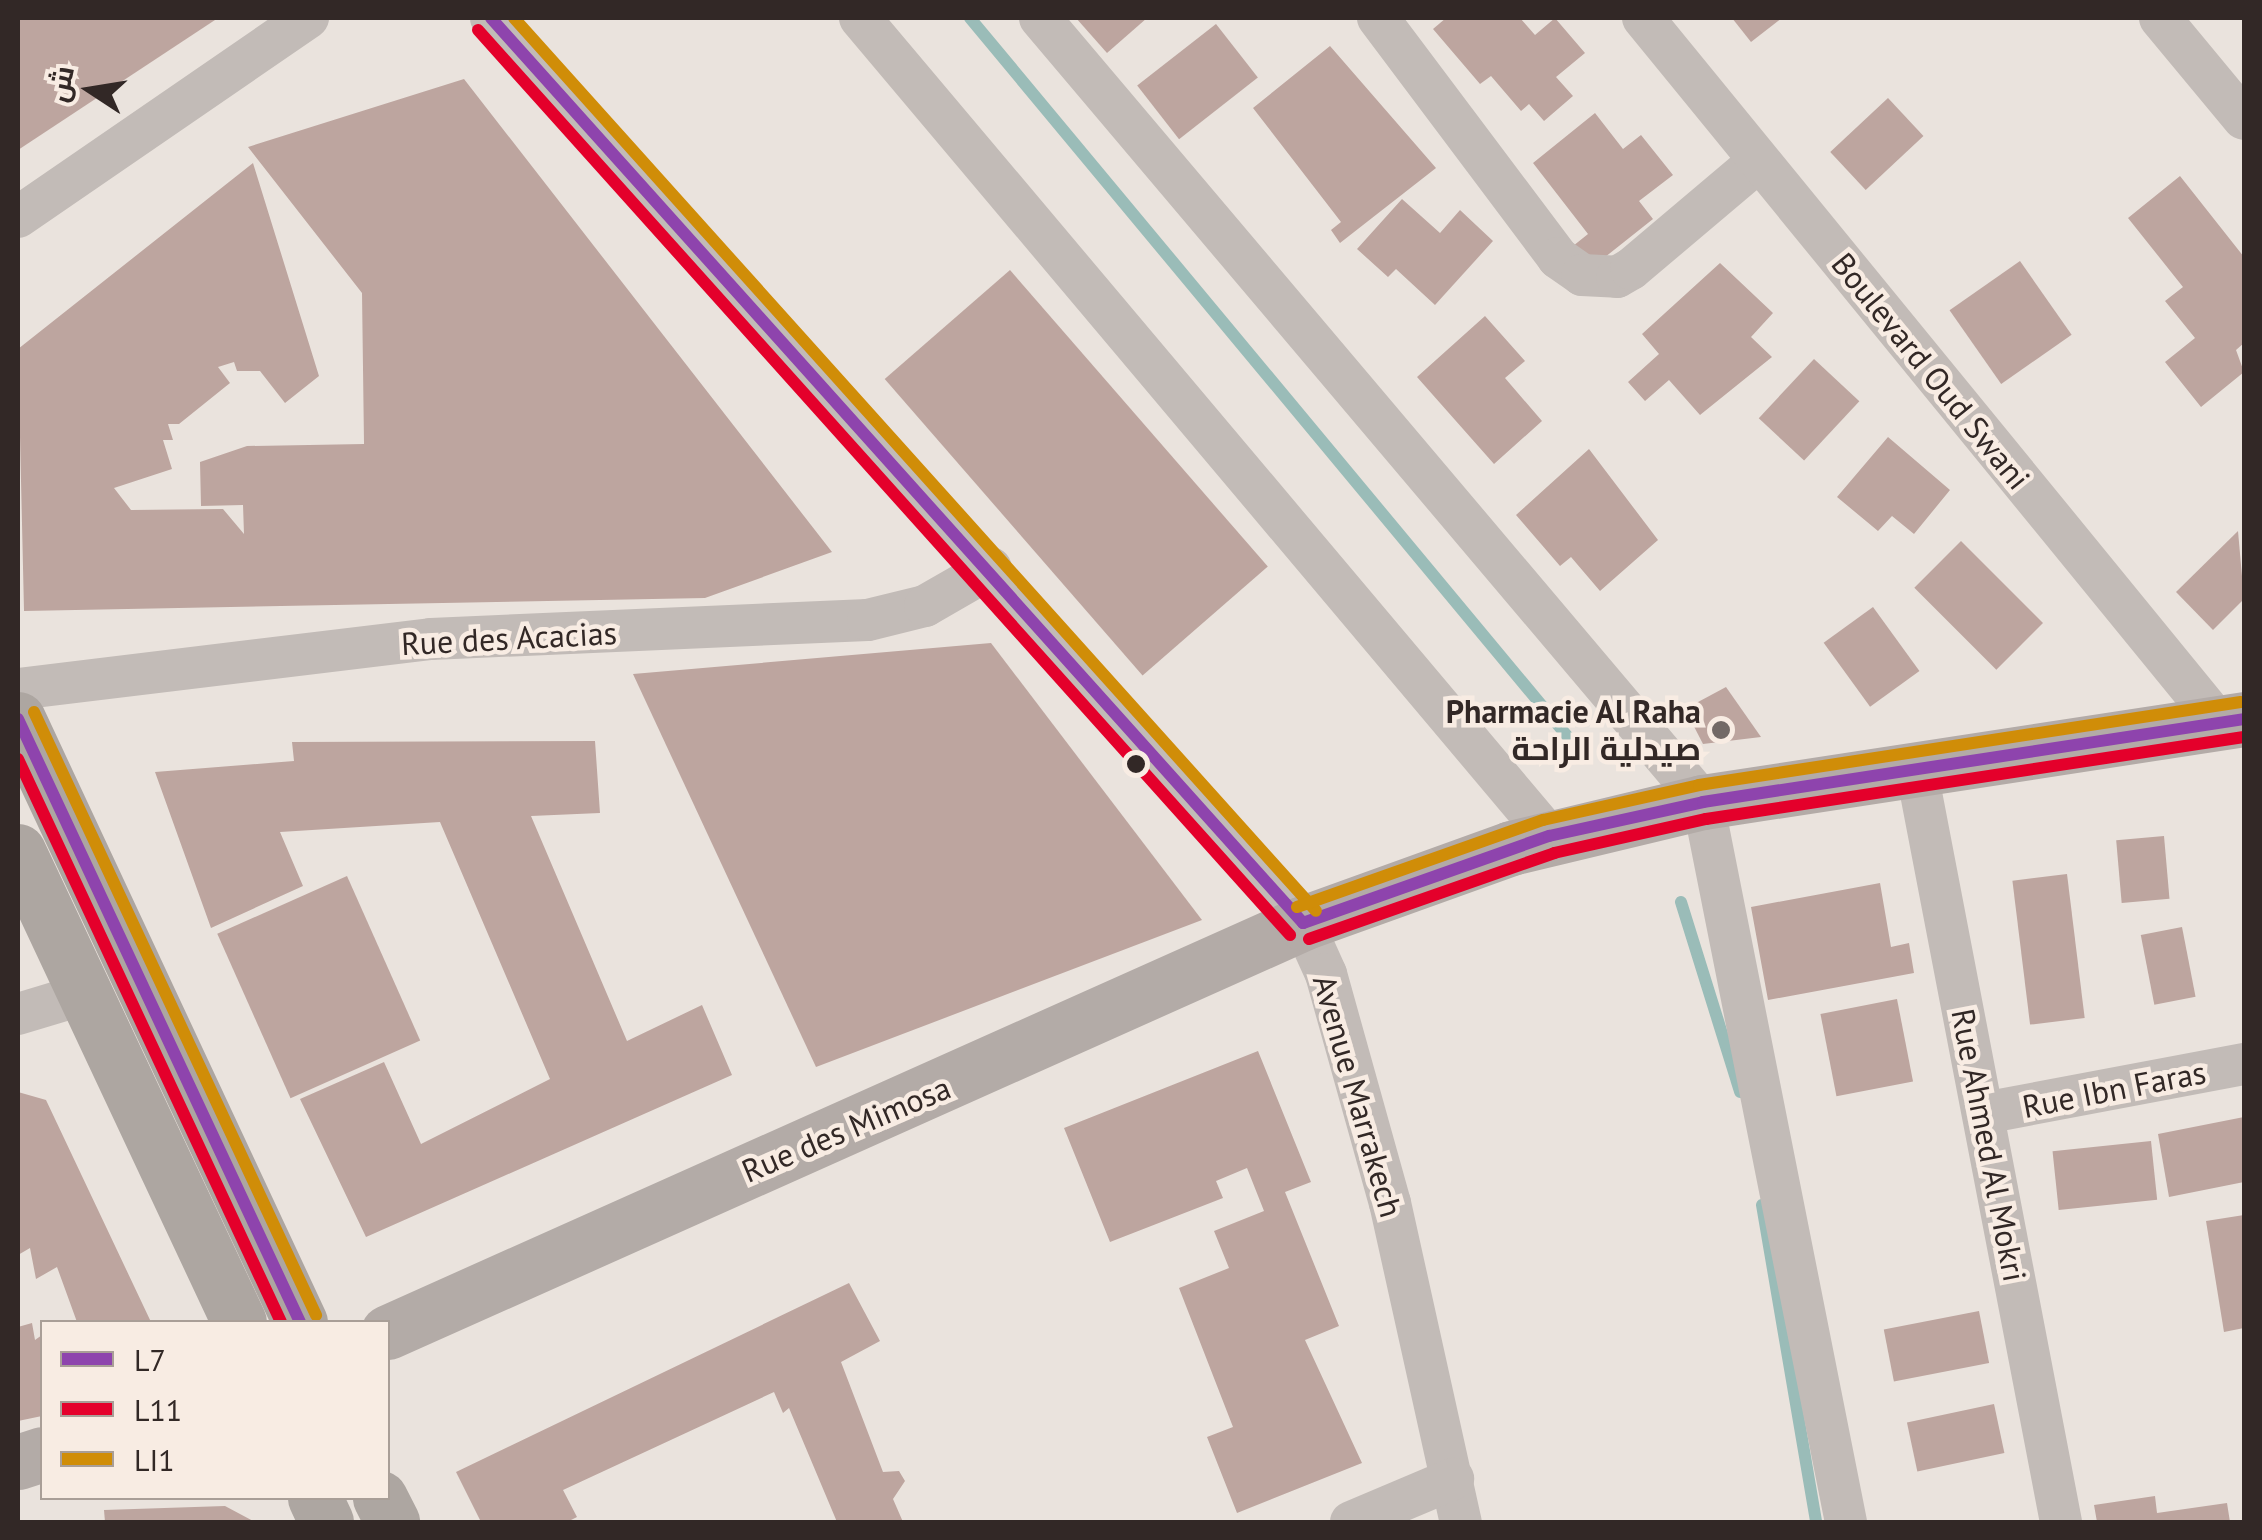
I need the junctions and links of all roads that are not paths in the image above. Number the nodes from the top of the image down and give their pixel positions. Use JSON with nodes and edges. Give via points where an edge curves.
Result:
{"nodes":[{"id":1,"x":308,"y":18,"type":"edge"},
{"id":2,"x":491,"y":18,"type":"edge"},
{"id":3,"x":860,"y":18,"type":"edge"},
{"id":4,"x":1040,"y":18,"type":"edge"},
{"id":5,"x":1378,"y":18,"type":"edge"},
{"id":6,"x":1643,"y":18,"type":"edge"},
{"id":7,"x":2160,"y":18,"type":"edge"},
{"id":8,"x":2244,"y":119,"type":"edge"},
{"id":9,"x":1759,"y":162,"type":"junction"},
{"id":10,"x":18,"y":216,"type":"edge"},
{"id":11,"x":991,"y":568,"type":"junction"},
{"id":12,"x":18,"y":688,"type":"edge"},
{"id":13,"x":18,"y":720,"type":"edge"},
{"id":14,"x":2232,"y":721,"type":"edge"},
{"id":15,"x":1916,"y":766,"type":"junction"},
{"id":16,"x":1703,"y":802,"type":"junction"},
{"id":17,"x":1549,"y":836,"type":"junction"},
{"id":18,"x":18,"y":850,"type":"edge"},
{"id":19,"x":1303,"y":923,"type":"junction"},
{"id":20,"x":90,"y":992,"type":"junction"},
{"id":21,"x":18,"y":1014,"type":"edge"},
{"id":22,"x":2244,"y":1064,"type":"edge"},
{"id":23,"x":1984,"y":1113,"type":"junction"},
{"id":24,"x":238,"y":1320,"type":"edge"},
{"id":25,"x":299,"y":1320,"type":"edge"},
{"id":26,"x":390,"y":1331,"type":"edge"},
{"id":27,"x":1453,"y":1479,"type":"junction"},
{"id":28,"x":1351,"y":1522,"type":"edge"},
{"id":29,"x":1461,"y":1522,"type":"edge"},
{"id":30,"x":1846,"y":1522,"type":"edge"},
{"id":31,"x":2061,"y":1522,"type":"edge"}],
"edges":[{"from":1,"to":10,"type":"street"},
{"from":2,"to":11,"type":"street","name":"Avenue Marrakech"},
{"from":3,"to":17,"type":"street"},
{"from":4,"to":16,"type":"street"},
{"from":5,"to":9,"type":"street","via":[[1558,258],[1582,275],[1616,277],[1631,269]]},
{"from":6,"to":9,"type":"street","name":"Boulevard Oud Swani"},
{"from":7,"to":8,"type":"street"},
{"from":9,"to":14,"type":"street","name":"Boulevard Oud Swani"},
{"from":11,"to":12,"type":"street","name":"Rue des Acacias","via":[[924,606],[868,620],[431,639]]},
{"from":11,"to":19,"type":"street","name":"Avenue Marrakech"},
{"from":13,"to":25,"type":"highway"},
{"from":14,"to":15,"type":"main road","name":"Rue des Mimosa"},
{"from":15,"to":16,"type":"main road","name":"Rue des Mimosa"},
{"from":15,"to":23,"type":"street","name":"Rue Ahmed Al Mokri"},
{"from":16,"to":17,"type":"main road","name":"Rue des Mimosa"},
{"from":16,"to":30,"type":"street"},
{"from":17,"to":19,"type":"main road","name":"Rue des Mimosa"},
{"from":18,"to":20,"type":"highway"},
{"from":19,"to":26,"type":"main road","name":"Rue des Mimosa"},
{"from":19,"to":27,"type":"street","name":"Avenue Marrakech","via":[[1363,1104]]},
{"from":20,"to":21,"type":"street"},
{"from":20,"to":24,"type":"highway"},
{"from":22,"to":23,"type":"street","name":"Rue Ibn Faras"},
{"from":23,"to":31,"type":"street","name":"Rue Ahmed Al Mokri"},
{"from":27,"to":28,"type":"street"},
{"from":27,"to":29,"type":"street","name":"Avenue Marrakech"}]}
